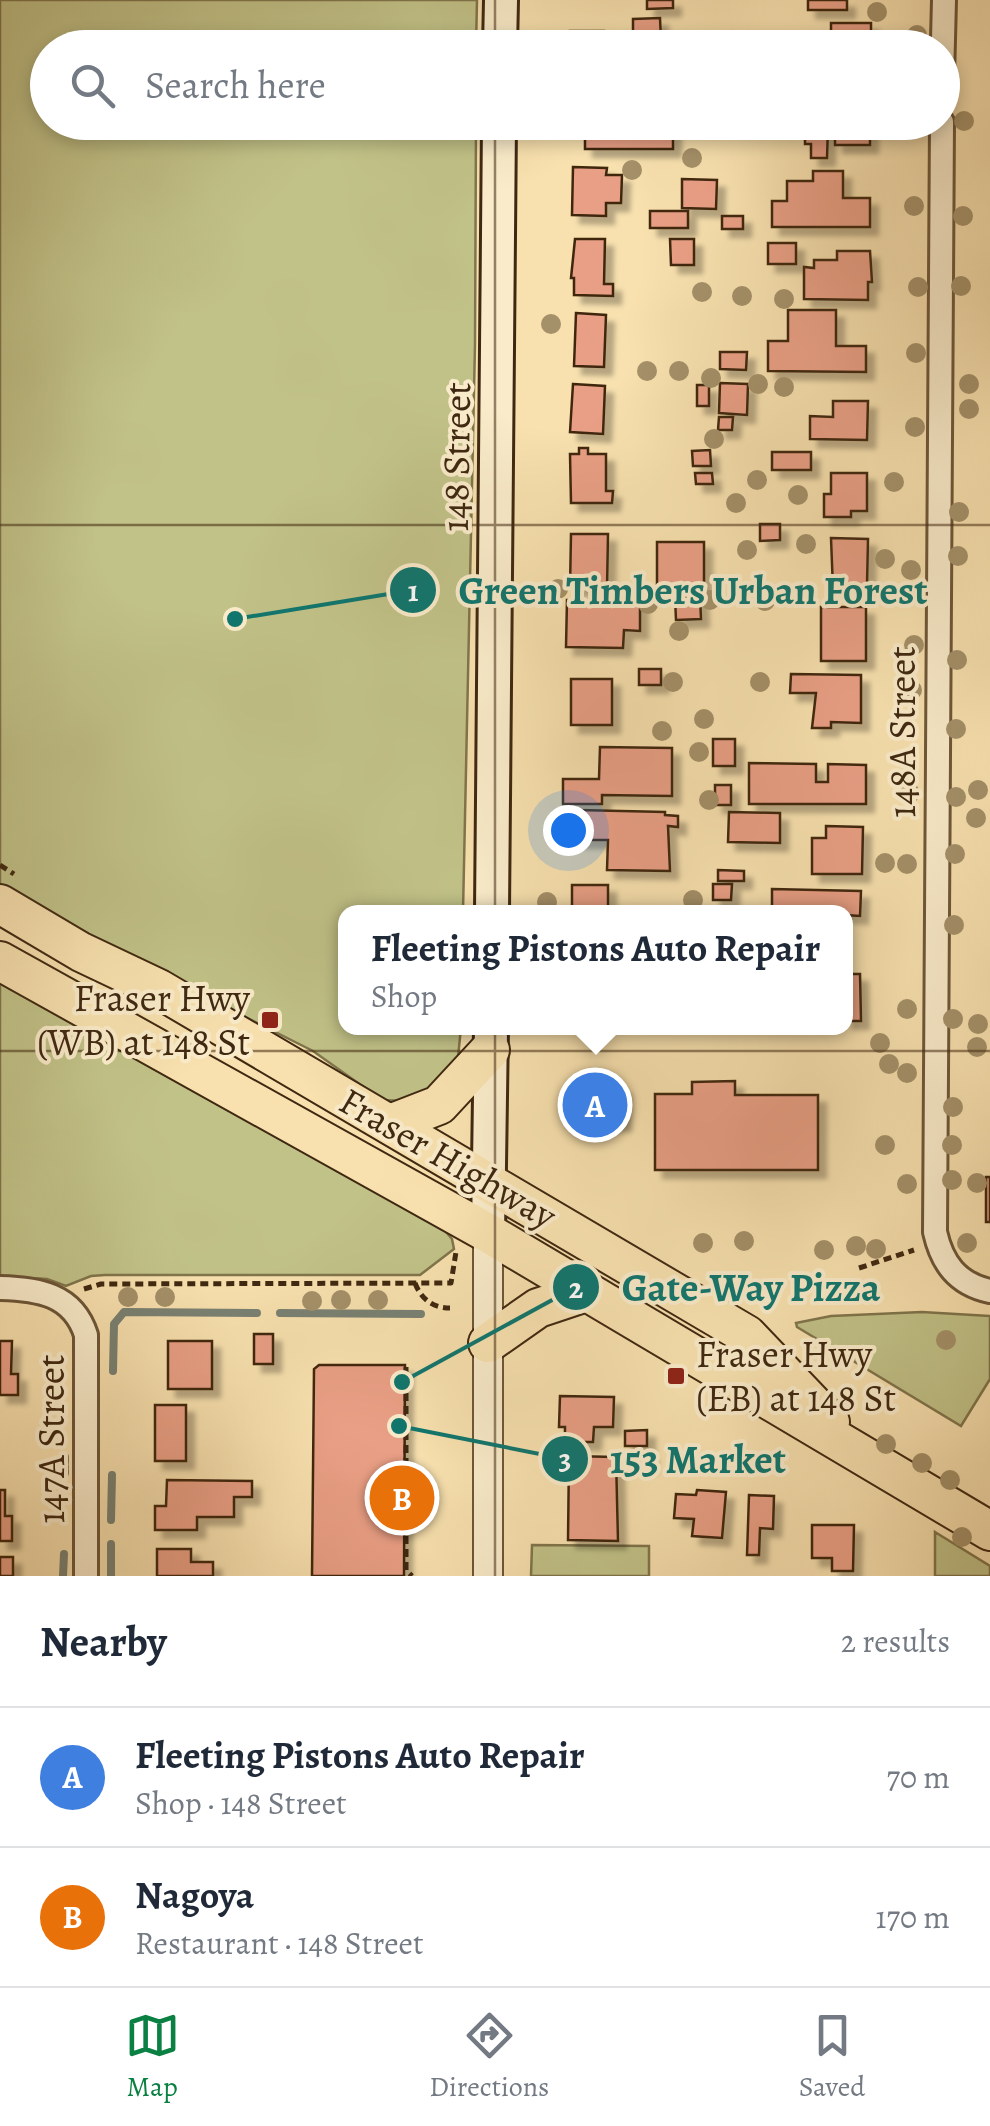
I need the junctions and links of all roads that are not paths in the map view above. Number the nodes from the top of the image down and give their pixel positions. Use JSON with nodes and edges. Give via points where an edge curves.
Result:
{"nodes":[{"id":1,"x":500,"y":0,"type":"edge"},
{"id":2,"x":944,"y":0,"type":"edge"},
{"id":3,"x":500,"y":30,"type":"edge"},
{"id":4,"x":943,"y":30,"type":"edge"},
{"id":5,"x":500,"y":140,"type":"edge"},
{"id":6,"x":942,"y":140,"type":"edge"},
{"id":7,"x":0,"y":904,"type":"edge"},
{"id":8,"x":492,"y":905,"type":"edge"},
{"id":9,"x":0,"y":961,"type":"edge"},
{"id":10,"x":491,"y":1039,"type":"edge"},
{"id":11,"x":390,"y":1124,"type":"junction"},
{"id":12,"x":490,"y":1182,"type":"junction"},
{"id":13,"x":472,"y":1237,"type":"junction"},
{"id":14,"x":0,"y":1288,"type":"edge"},
{"id":15,"x":990,"y":1290,"type":"edge"},
{"id":16,"x":586,"y":1292,"type":"junction"},
{"id":17,"x":488,"y":1343,"type":"junction"},
{"id":18,"x":862,"y":1456,"type":"junction"},
{"id":19,"x":990,"y":1531,"type":"edge"},
{"id":20,"x":86,"y":1576,"type":"edge"},
{"id":21,"x":488,"y":1576,"type":"edge"}],
"edges":[{"from":1,"to":3,"type":"main road"},
{"from":2,"to":4,"type":"street"},
{"from":5,"to":8,"type":"main road","name":"148 Street"},
{"from":6,"to":15,"type":"street","name":"148A Street","via":[[935,1232],[940,1256],[956,1276]]},
{"from":7,"to":11,"type":"main road","name":"Fraser Highway"},
{"from":9,"to":13,"type":"main road","name":"Fraser Highway"},
{"from":10,"to":11,"type":"main road","via":[[439,1105]]},
{"from":10,"to":12,"type":"main road"},
{"from":11,"to":12,"type":"main road","name":"Fraser Highway"},
{"from":12,"to":13,"type":"main road"},
{"from":12,"to":18,"type":"main road","name":"Fraser Highway","via":[[747,1335]]},
{"from":13,"to":16,"type":"main road","name":"Fraser Highway"},
{"from":13,"to":17,"type":"street"},
{"from":14,"to":20,"type":"street","name":"147A Street","via":[[76,1299],[88,1345]]},
{"from":16,"to":17,"type":"main road","via":[[538,1308]]},
{"from":16,"to":18,"type":"main road","name":"Fraser Highway"},
{"from":17,"to":21,"type":"street"},
{"from":18,"to":19,"type":"main road","name":"Fraser Highway"}]}
